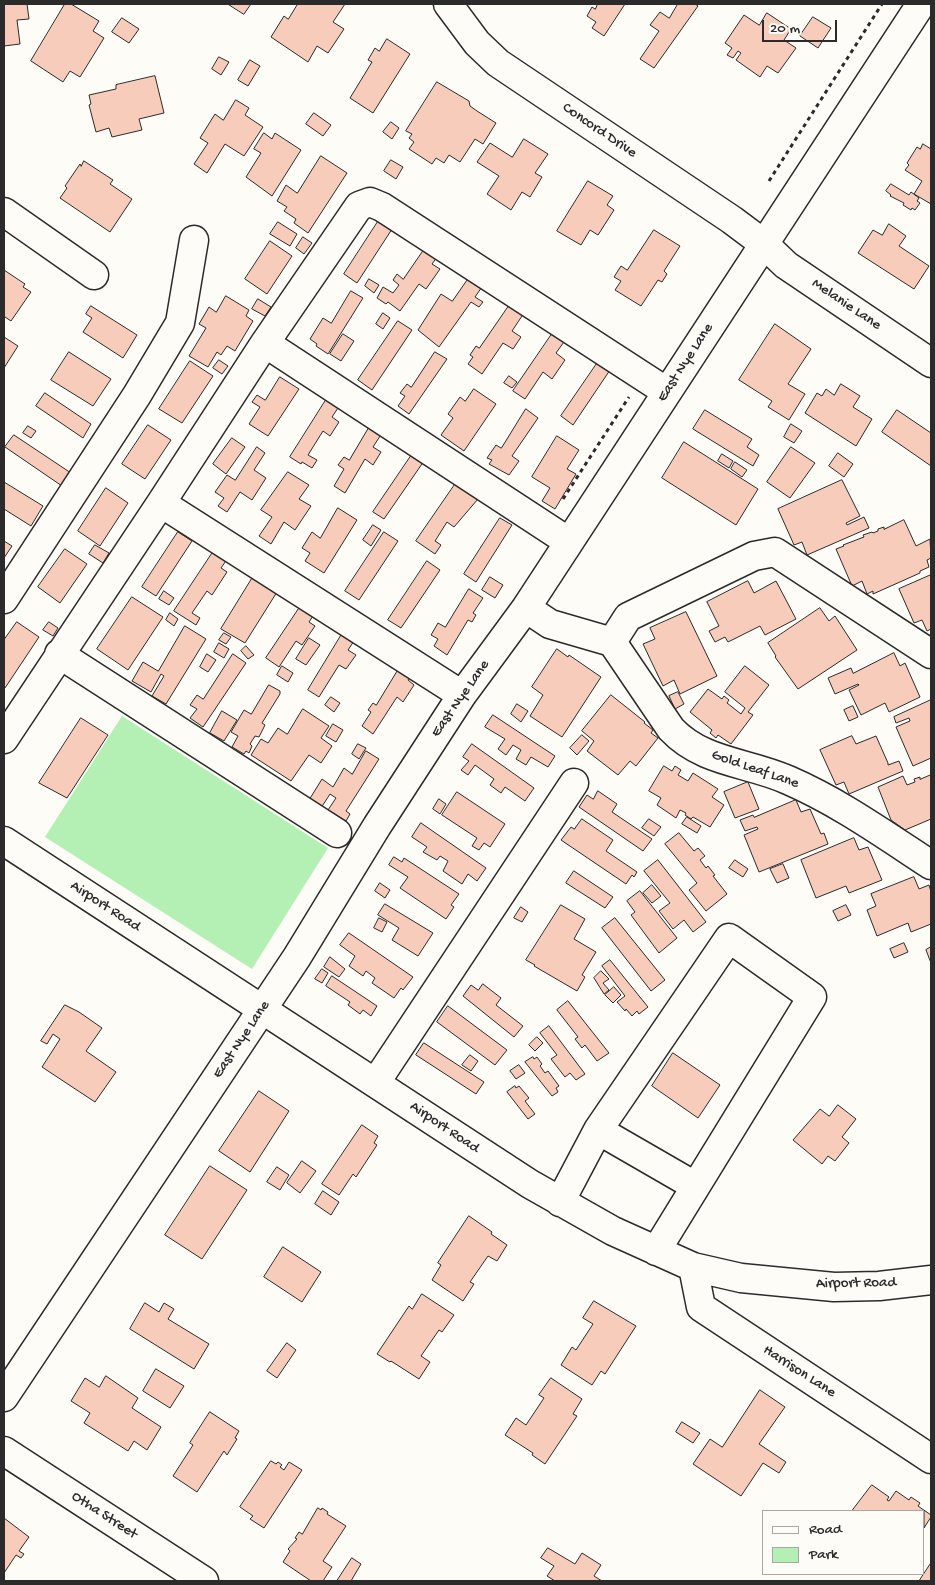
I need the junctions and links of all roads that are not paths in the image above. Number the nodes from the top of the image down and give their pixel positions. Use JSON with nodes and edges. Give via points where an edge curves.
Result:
{"nodes":[{"id":1,"x":448,"y":4,"type":"edge"},
{"id":2,"x":921,"y":4,"type":"edge"},
{"id":3,"x":4,"y":212,"type":"edge"},
{"id":4,"x":194,"y":240,"type":"dead end"},
{"id":5,"x":764,"y":244,"type":"junction"},
{"id":6,"x":94,"y":275,"type":"dead end"},
{"id":7,"x":265,"y":343,"type":"junction"},
{"id":8,"x":931,"y":363,"type":"edge"},
{"id":9,"x":667,"y":392,"type":"junction"},
{"id":10,"x":161,"y":503,"type":"junction"},
{"id":11,"x":569,"y":542,"type":"junction"},
{"id":12,"x":4,"y":599,"type":"edge"},
{"id":13,"x":526,"y":608,"type":"junction"},
{"id":14,"x":612,"y":642,"type":"junction"},
{"id":15,"x":59,"y":654,"type":"junction"},
{"id":16,"x":931,"y":654,"type":"edge"},
{"id":17,"x":462,"y":695,"type":"junction"},
{"id":18,"x":4,"y":739,"type":"edge"},
{"id":19,"x":574,"y":783,"type":"dead end"},
{"id":20,"x":337,"y":833,"type":"dead end"},
{"id":21,"x":4,"y":841,"type":"edge"},
{"id":22,"x":931,"y":866,"type":"edge"},
{"id":23,"x":262,"y":1009,"type":"junction"},
{"id":24,"x":376,"y":1082,"type":"junction"},
{"id":25,"x":598,"y":1130,"type":"junction"},
{"id":26,"x":695,"y":1186,"type":"junction"},
{"id":27,"x":560,"y":1202,"type":"junction"},
{"id":28,"x":656,"y":1251,"type":"junction"},
{"id":29,"x":693,"y":1267,"type":"junction"},
{"id":30,"x":931,"y":1280,"type":"edge"},
{"id":31,"x":4,"y":1397,"type":"edge"},
{"id":32,"x":4,"y":1451,"type":"edge"},
{"id":33,"x":931,"y":1459,"type":"edge"},
{"id":34,"x":204,"y":1581,"type":"edge"}],
"edges":[{"from":1,"to":5,"type":"street","name":"Concord Drive","via":[[477,43],[498,63]]},
{"from":2,"to":5,"type":"street","name":"East Nye Lane"},
{"from":3,"to":6,"type":"street"},
{"from":4,"to":12,"type":"street","via":[[180,322],[137,395]]},
{"from":5,"to":8,"type":"street","name":"Melanie Lane","via":[[786,264]]},
{"from":5,"to":9,"type":"street","name":"East Nye Lane"},
{"from":7,"to":9,"type":"street","via":[[359,206],[370,202]]},
{"from":7,"to":10,"type":"street"},
{"from":7,"to":11,"type":"street"},
{"from":9,"to":11,"type":"street","name":"East Nye Lane"},
{"from":10,"to":15,"type":"street"},
{"from":10,"to":17,"type":"street"},
{"from":11,"to":13,"type":"street","name":"East Nye Lane"},
{"from":13,"to":14,"type":"street","via":[[550,624]]},
{"from":13,"to":17,"type":"street","name":"East Nye Lane"},
{"from":14,"to":16,"type":"street","via":[[628,616],[754,556],[775,552]]},
{"from":14,"to":22,"type":"street","name":"Gold Leaf Lane","via":[[682,741],[715,757],[787,779],[818,794]]},
{"from":15,"to":18,"type":"street"},
{"from":15,"to":20,"type":"street"},
{"from":17,"to":23,"type":"street","name":"East Nye Lane"},
{"from":19,"to":24,"type":"street"},
{"from":21,"to":23,"type":"street","name":"Airport Road"},
{"from":23,"to":24,"type":"street","name":"Airport Road"},
{"from":23,"to":31,"type":"street","name":"East Nye Lane"},
{"from":24,"to":27,"type":"street","name":"Airport Road"},
{"from":25,"to":26,"type":"street"},
{"from":25,"to":26,"type":"street","via":[[729,938],[812,997]]},
{"from":25,"to":27,"type":"street"},
{"from":26,"to":28,"type":"street"},
{"from":27,"to":28,"type":"street","name":"Airport Road"},
{"from":28,"to":29,"type":"street","name":"Airport Road"},
{"from":29,"to":30,"type":"street","name":"Airport Road","via":[[741,1278],[834,1288]]},
{"from":29,"to":33,"type":"street","name":"Harrison Lane","via":[[701,1307]]},
{"from":32,"to":34,"type":"street","name":"Otha Street"}]}
